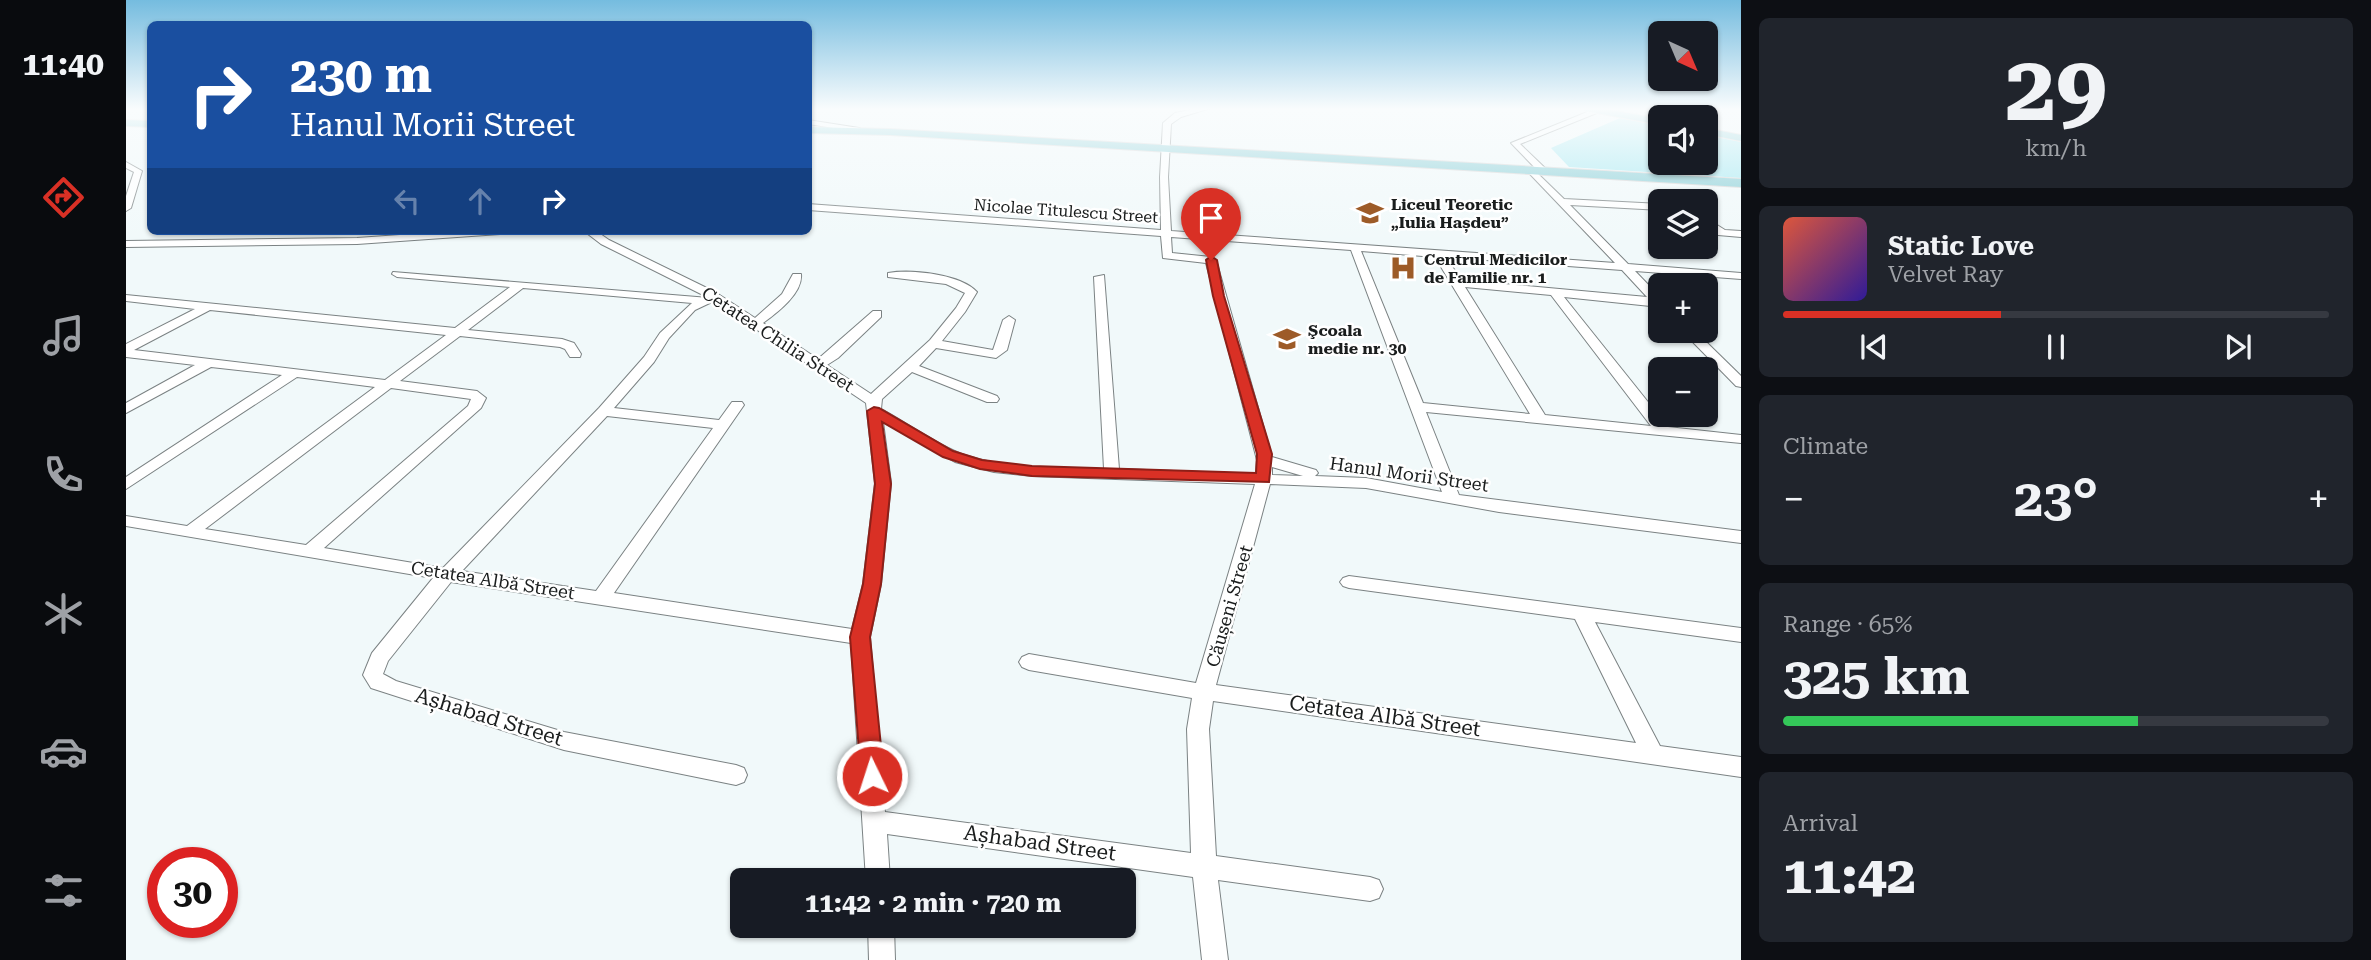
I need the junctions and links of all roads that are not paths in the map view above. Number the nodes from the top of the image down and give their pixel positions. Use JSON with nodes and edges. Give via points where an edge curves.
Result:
{"nodes":[{"id":1,"x":1167,"y":153,"type":"edge"},
{"id":2,"x":1248,"y":153,"type":"edge"},
{"id":3,"x":1523,"y":153,"type":"edge"},
{"id":4,"x":126,"y":164,"type":"edge"},
{"id":5,"x":1536,"y":170,"type":"junction"},
{"id":6,"x":1741,"y":183,"type":"edge"},
{"id":7,"x":1561,"y":202,"type":"junction"},
{"id":8,"x":1648,"y":206,"type":"edge"},
{"id":9,"x":812,"y":207,"type":"edge"},
{"id":10,"x":126,"y":208,"type":"edge"},
{"id":11,"x":1718,"y":231,"type":"edge"},
{"id":12,"x":1167,"y":234,"type":"junction"},
{"id":13,"x":1741,"y":234,"type":"edge"},
{"id":14,"x":317,"y":235,"type":"edge"},
{"id":15,"x":435,"y":235,"type":"edge"},
{"id":16,"x":595,"y":235,"type":"edge"},
{"id":17,"x":305,"y":243,"type":"junction"},
{"id":18,"x":126,"y":244,"type":"edge"},
{"id":19,"x":1355,"y":248,"type":"junction"},
{"id":20,"x":1439,"y":254,"type":"junction"},
{"id":21,"x":1623,"y":267,"type":"junction"},
{"id":22,"x":397,"y":274,"type":"dead end"},
{"id":23,"x":892,"y":275,"type":"dead end"},
{"id":24,"x":797,"y":276,"type":"dead end"},
{"id":25,"x":1741,"y":276,"type":"edge"},
{"id":26,"x":1100,"y":277,"type":"dead end"},
{"id":27,"x":1457,"y":284,"type":"junction"},
{"id":28,"x":519,"y":286,"type":"junction"},
{"id":29,"x":1648,"y":291,"type":"edge"},
{"id":30,"x":1555,"y":293,"type":"junction"},
{"id":31,"x":126,"y":298,"type":"edge"},
{"id":32,"x":715,"y":301,"type":"junction"},
{"id":33,"x":1648,"y":302,"type":"edge"},
{"id":34,"x":207,"y":307,"type":"junction"},
{"id":35,"x":877,"y":314,"type":"dead end"},
{"id":36,"x":1009,"y":320,"type":"dead end"},
{"id":37,"x":755,"y":323,"type":"junction"},
{"id":38,"x":460,"y":331,"type":"junction"},
{"id":39,"x":932,"y":343,"type":"junction"},
{"id":40,"x":1700,"y":343,"type":"edge"},
{"id":41,"x":126,"y":351,"type":"edge"},
{"id":42,"x":575,"y":354,"type":"dead end"},
{"id":43,"x":210,"y":362,"type":"junction"},
{"id":44,"x":817,"y":365,"type":"junction"},
{"id":45,"x":910,"y":367,"type":"junction"},
{"id":46,"x":296,"y":373,"type":"junction"},
{"id":47,"x":1741,"y":383,"type":"edge"},
{"id":48,"x":391,"y":384,"type":"junction"},
{"id":49,"x":992,"y":399,"type":"dead end"},
{"id":50,"x":737,"y":405,"type":"dead end"},
{"id":51,"x":874,"y":406,"type":"junction"},
{"id":52,"x":1419,"y":407,"type":"junction"},
{"id":53,"x":126,"y":409,"type":"edge"},
{"id":54,"x":604,"y":411,"type":"junction"},
{"id":55,"x":1540,"y":419,"type":"junction"},
{"id":56,"x":721,"y":425,"type":"junction"},
{"id":57,"x":1663,"y":431,"type":"junction"},
{"id":58,"x":1741,"y":439,"type":"edge"},
{"id":59,"x":1265,"y":469,"type":"junction"},
{"id":60,"x":1112,"y":474,"type":"junction"},
{"id":61,"x":126,"y":484,"type":"edge"},
{"id":62,"x":1453,"y":499,"type":"junction"},
{"id":63,"x":126,"y":521,"type":"edge"},
{"id":64,"x":191,"y":531,"type":"junction"},
{"id":65,"x":1741,"y":537,"type":"edge"},
{"id":66,"x":311,"y":550,"type":"junction"},
{"id":67,"x":449,"y":575,"type":"junction"},
{"id":68,"x":1349,"y":582,"type":"dead end"},
{"id":69,"x":602,"y":596,"type":"junction"},
{"id":70,"x":1581,"y":613,"type":"junction"},
{"id":71,"x":1741,"y":635,"type":"edge"},
{"id":72,"x":860,"y":637,"type":"junction"},
{"id":73,"x":1029,"y":662,"type":"dead end"},
{"id":74,"x":1204,"y":691,"type":"junction"},
{"id":75,"x":1651,"y":752,"type":"junction"},
{"id":76,"x":1741,"y":767,"type":"edge"},
{"id":77,"x":736,"y":775,"type":"dead end"},
{"id":78,"x":876,"y":822,"type":"junction"},
{"id":79,"x":1204,"y":865,"type":"junction"},
{"id":80,"x":878,"y":868,"type":"edge"},
{"id":81,"x":1370,"y":889,"type":"dead end"},
{"id":82,"x":881,"y":938,"type":"edge"},
{"id":83,"x":882,"y":960,"type":"edge"},
{"id":84,"x":1215,"y":960,"type":"edge"}],
"edges":[{"from":1,"to":12,"type":"street"},
{"from":2,"to":5,"type":"main road"},
{"from":3,"to":5,"type":"street"},
{"from":4,"to":10,"type":"street","via":[[138,171]]},
{"from":5,"to":6,"type":"main road"},
{"from":5,"to":7,"type":"street"},
{"from":7,"to":8,"type":"street"},
{"from":7,"to":21,"type":"street"},
{"from":9,"to":12,"type":"street","name":"Nicolae Titulescu Street"},
{"from":11,"to":13,"type":"street"},
{"from":12,"to":19,"type":"street","name":"Nicolae Titulescu Street"},
{"from":12,"to":59,"type":"street","name":"Căușeni Street","via":[[1167,256],[1211,260]]},
{"from":14,"to":17,"type":"street"},
{"from":15,"to":17,"type":"street"},
{"from":16,"to":32,"type":"street","name":"Cetatea Chilia Street"},
{"from":17,"to":18,"type":"street"},
{"from":19,"to":20,"type":"street","name":"Nicolae Titulescu Street"},
{"from":19,"to":52,"type":"street"},
{"from":20,"to":21,"type":"street","name":"Nicolae Titulescu Street"},
{"from":20,"to":27,"type":"street"},
{"from":21,"to":25,"type":"street","name":"Nicolae Titulescu Street"},
{"from":21,"to":29,"type":"street"},
{"from":22,"to":28,"type":"street"},
{"from":23,"to":39,"type":"street","via":[[955,282],[970,289],[963,306]]},
{"from":24,"to":37,"type":"street","via":[[784,299]]},
{"from":26,"to":60,"type":"street"},
{"from":27,"to":30,"type":"street"},
{"from":27,"to":55,"type":"street"},
{"from":28,"to":32,"type":"street"},
{"from":28,"to":38,"type":"street"},
{"from":30,"to":33,"type":"street"},
{"from":30,"to":57,"type":"street"},
{"from":31,"to":34,"type":"street"},
{"from":32,"to":37,"type":"street","name":"Cetatea Chilia Street"},
{"from":32,"to":54,"type":"street","via":[[691,308]]},
{"from":34,"to":38,"type":"street"},
{"from":34,"to":41,"type":"street"},
{"from":35,"to":44,"type":"street"},
{"from":36,"to":39,"type":"street","via":[[996,354]]},
{"from":37,"to":44,"type":"street","name":"Cetatea Chilia Street"},
{"from":38,"to":42,"type":"street","via":[[562,343]]},
{"from":38,"to":48,"type":"street"},
{"from":39,"to":45,"type":"street"},
{"from":40,"to":47,"type":"street"},
{"from":41,"to":43,"type":"street"},
{"from":43,"to":46,"type":"street"},
{"from":43,"to":53,"type":"street"},
{"from":44,"to":51,"type":"street","name":"Cetatea Chilia Street"},
{"from":45,"to":49,"type":"street"},
{"from":45,"to":51,"type":"street","via":[[887,384]]},
{"from":46,"to":48,"type":"street"},
{"from":46,"to":61,"type":"street"},
{"from":48,"to":64,"type":"street"},
{"from":48,"to":66,"type":"street","via":[[479,398],[474,408]]},
{"from":50,"to":56,"type":"street"},
{"from":51,"to":60,"type":"street","name":"Hanul Morii Street","via":[[940,450],[980,465]]},
{"from":51,"to":72,"type":"street","via":[[883,484],[872,584]]},
{"from":52,"to":55,"type":"street"},
{"from":52,"to":62,"type":"street"},
{"from":54,"to":56,"type":"street"},
{"from":54,"to":67,"type":"street"},
{"from":55,"to":57,"type":"street"},
{"from":56,"to":69,"type":"street"},
{"from":57,"to":58,"type":"street"},
{"from":59,"to":60,"type":"street","name":"Hanul Morii Street"},
{"from":59,"to":62,"type":"street","name":"Hanul Morii Street"},
{"from":59,"to":74,"type":"street","name":"Căușeni Street"},
{"from":62,"to":65,"type":"street","name":"Hanul Morii Street"},
{"from":63,"to":64,"type":"street","name":"Cetatea Albă Street"},
{"from":64,"to":66,"type":"street","name":"Cetatea Albă Street"},
{"from":66,"to":67,"type":"street","name":"Cetatea Albă Street"},
{"from":67,"to":69,"type":"street","name":"Cetatea Albă Street"},
{"from":67,"to":77,"type":"street","name":"Așhabad Street","via":[[379,658],[373,676],[378,682],[564,741]]},
{"from":68,"to":70,"type":"street"},
{"from":69,"to":72,"type":"street","name":"Cetatea Albă Street"},
{"from":70,"to":71,"type":"street"},
{"from":70,"to":75,"type":"street"},
{"from":72,"to":78,"type":"street"},
{"from":73,"to":74,"type":"street","name":"Cetatea Albă Street","via":[[1097,677]]},
{"from":74,"to":75,"type":"street","name":"Cetatea Albă Street"},
{"from":74,"to":79,"type":"street","name":"Căușeni Street","via":[[1198,730]]},
{"from":75,"to":76,"type":"street","name":"Cetatea Albă Street"},
{"from":78,"to":79,"type":"street","name":"Așhabad Street"},
{"from":78,"to":80,"type":"street"},
{"from":79,"to":81,"type":"street","name":"Așhabad Street"},
{"from":79,"to":84,"type":"street","name":"Căușeni Street"},
{"from":82,"to":83,"type":"street"}]}
